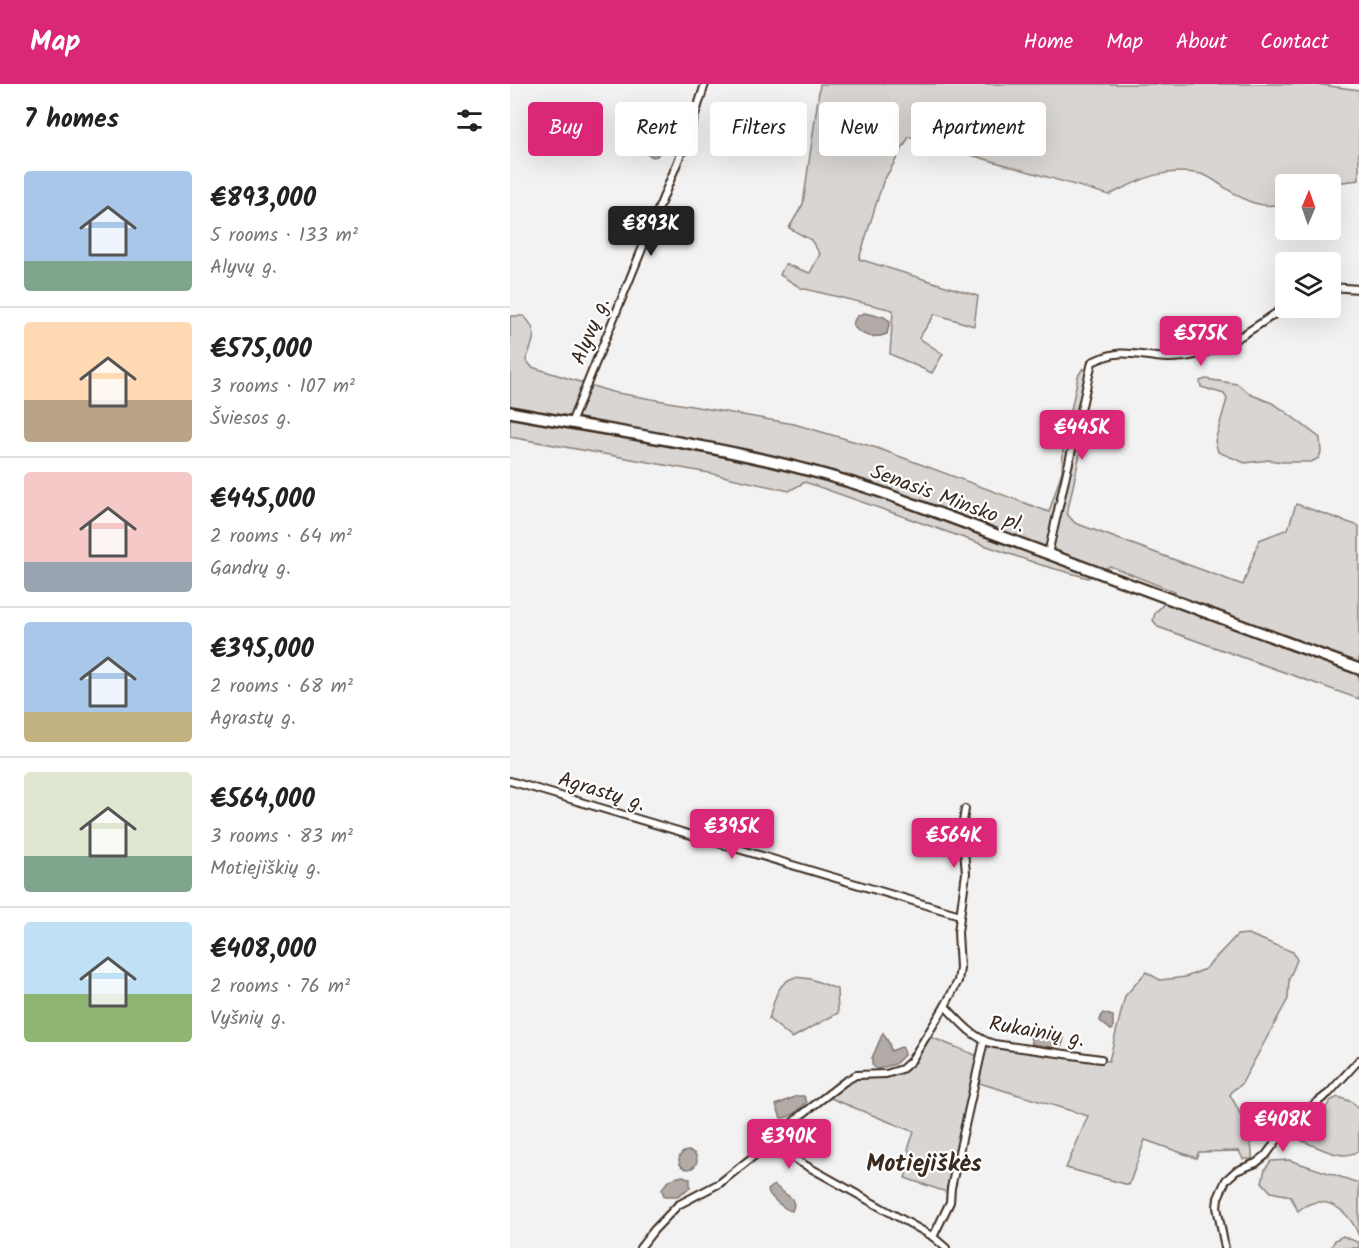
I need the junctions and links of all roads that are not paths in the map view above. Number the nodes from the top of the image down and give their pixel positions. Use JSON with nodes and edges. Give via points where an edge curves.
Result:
{"nodes":[{"id":1,"x":705,"y":84,"type":"edge"},
{"id":2,"x":1341,"y":288,"type":"edge"},
{"id":3,"x":1359,"y":289,"type":"edge"},
{"id":4,"x":1275,"y":313,"type":"edge"},
{"id":5,"x":510,"y":412,"type":"edge"},
{"id":6,"x":571,"y":423,"type":"junction"},
{"id":7,"x":1048,"y":554,"type":"junction"},
{"id":8,"x":1359,"y":669,"type":"edge"},
{"id":9,"x":510,"y":781,"type":"edge"},
{"id":10,"x":965,"y":809,"type":"dead end"},
{"id":11,"x":960,"y":915,"type":"junction"},
{"id":12,"x":945,"y":1006,"type":"junction"},
{"id":13,"x":984,"y":1041,"type":"junction"},
{"id":14,"x":1101,"y":1059,"type":"dead end"},
{"id":15,"x":1359,"y":1060,"type":"edge"},
{"id":16,"x":760,"y":1151,"type":"junction"},
{"id":17,"x":933,"y":1237,"type":"junction"},
{"id":18,"x":640,"y":1248,"type":"edge"},
{"id":19,"x":946,"y":1248,"type":"edge"},
{"id":20,"x":1225,"y":1248,"type":"edge"}],
"edges":[{"from":1,"to":6,"type":"street","name":"Alyvų g.","via":[[689,134]]},
{"from":2,"to":3,"type":"street"},
{"from":4,"to":7,"type":"street","via":[[1227,345],[1205,354],[1170,358],[1122,352],[1092,362]]},
{"from":5,"to":6,"type":"main road","name":"Senasis Minsko pl."},
{"from":6,"to":7,"type":"main road","name":"Senasis Minsko pl.","via":[[746,454],[824,473]]},
{"from":7,"to":8,"type":"main road","name":"Senasis Minsko pl."},
{"from":9,"to":11,"type":"street","name":"Agrastų g."},
{"from":10,"to":11,"type":"street","via":[[962,828],[966,873]]},
{"from":11,"to":12,"type":"street","via":[[958,981]]},
{"from":12,"to":13,"type":"street","name":"Rukainių g."},
{"from":12,"to":16,"type":"street","via":[[902,1069],[856,1076],[844,1082]]},
{"from":13,"to":14,"type":"street","name":"Rukainių g."},
{"from":13,"to":17,"type":"street","via":[[950,1202]]},
{"from":15,"to":20,"type":"street","via":[[1329,1093],[1289,1124],[1266,1155],[1226,1179],[1217,1207]]},
{"from":16,"to":17,"type":"street","via":[[789,1156]]},
{"from":16,"to":18,"type":"street","via":[[720,1182],[678,1205]]},
{"from":17,"to":19,"type":"street"}]}
